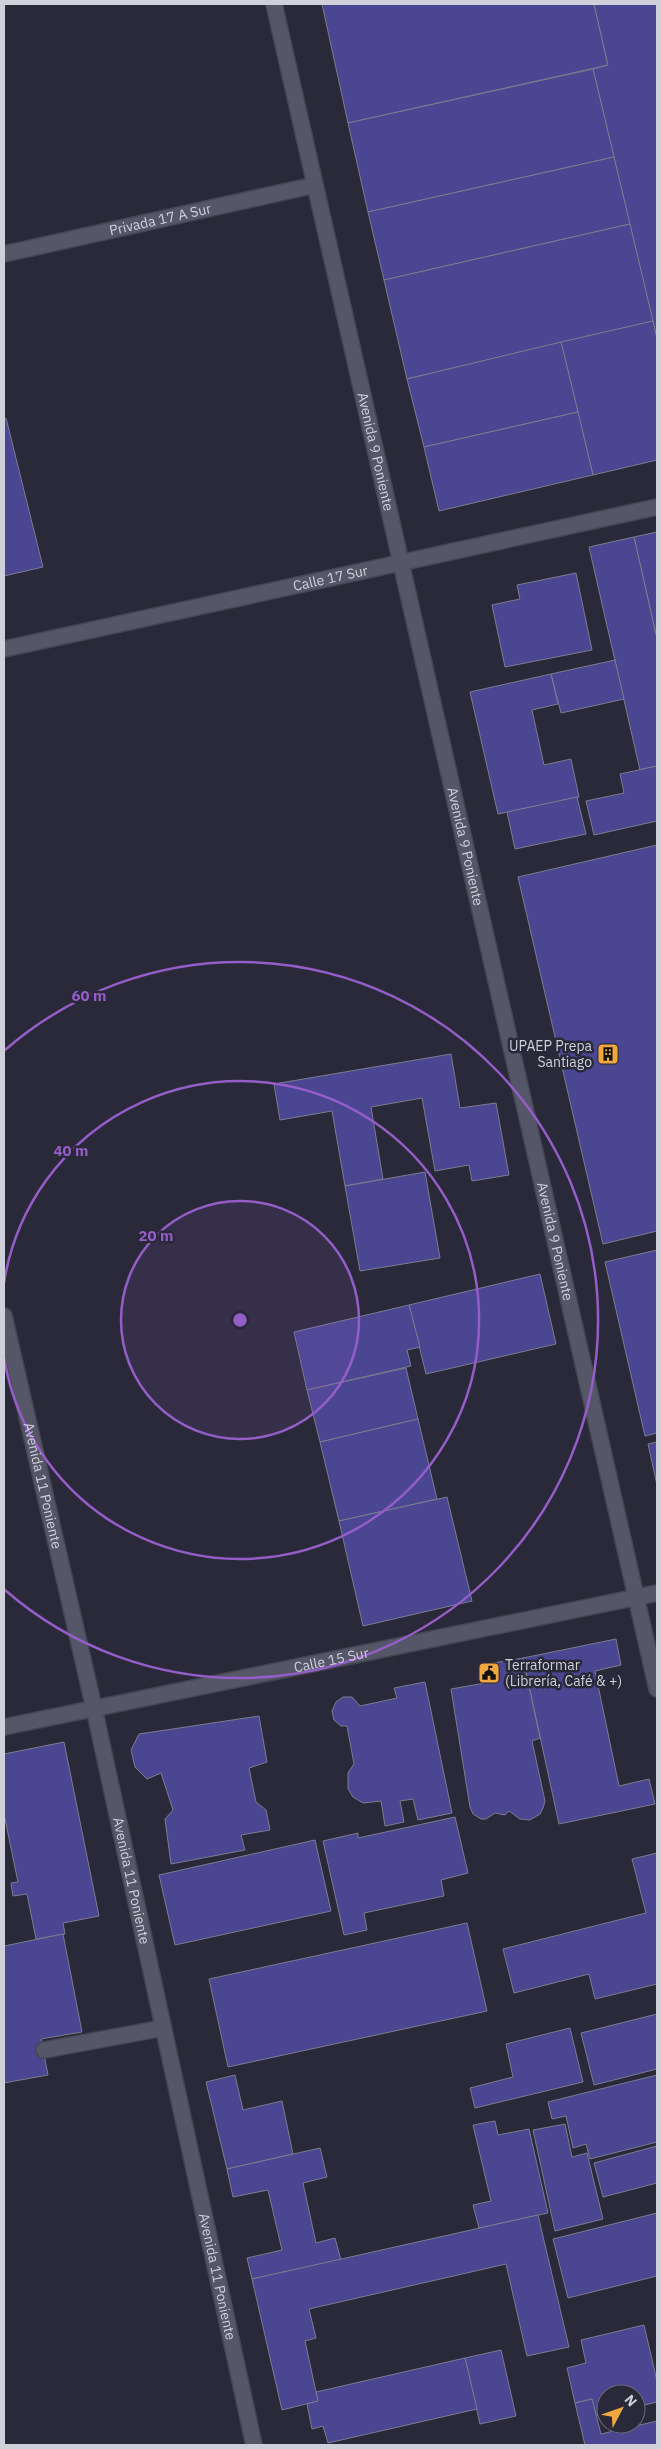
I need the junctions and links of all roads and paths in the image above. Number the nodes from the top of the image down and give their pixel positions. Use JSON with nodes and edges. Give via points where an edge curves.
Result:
{"nodes":[{"id":1,"x":274,"y":4,"type":"edge"},
{"id":2,"x":315,"y":184,"type":"junction"},
{"id":3,"x":4,"y":254,"type":"edge"},
{"id":4,"x":657,"y":507,"type":"edge"},
{"id":5,"x":402,"y":562,"type":"junction"},
{"id":6,"x":4,"y":650,"type":"edge"},
{"id":7,"x":4,"y":1316,"type":"edge"},
{"id":8,"x":657,"y":1593,"type":"edge"},
{"id":9,"x":636,"y":1597,"type":"junction"},
{"id":10,"x":657,"y":1689,"type":"edge"},
{"id":11,"x":94,"y":1708,"type":"junction"},
{"id":12,"x":4,"y":1726,"type":"edge"},
{"id":13,"x":163,"y":2028,"type":"junction"},
{"id":14,"x":44,"y":2050,"type":"dead end"},
{"id":15,"x":254,"y":2445,"type":"edge"}],
"edges":[{"from":1,"to":2,"type":"street","name":"Avenida 9 Poniente"},
{"from":2,"to":3,"type":"street","name":"Privada 17 A Sur"},
{"from":2,"to":5,"type":"street","name":"Avenida 9 Poniente"},
{"from":4,"to":5,"type":"street","name":"Calle 17 Sur"},
{"from":5,"to":6,"type":"street","name":"Calle 17 Sur"},
{"from":5,"to":9,"type":"street","name":"Avenida 9 Poniente"},
{"from":7,"to":11,"type":"street","name":"Avenida 11 Poniente"},
{"from":8,"to":9,"type":"street","name":"Calle 15 Sur"},
{"from":9,"to":10,"type":"street","name":"Avenida 9 Poniente"},
{"from":9,"to":11,"type":"street","name":"Calle 15 Sur"},
{"from":11,"to":12,"type":"street","name":"Calle 15 Sur"},
{"from":11,"to":13,"type":"street","name":"Avenida 11 Poniente"},
{"from":13,"to":14,"type":"street"},
{"from":13,"to":15,"type":"street","name":"Avenida 11 Poniente"}]}
